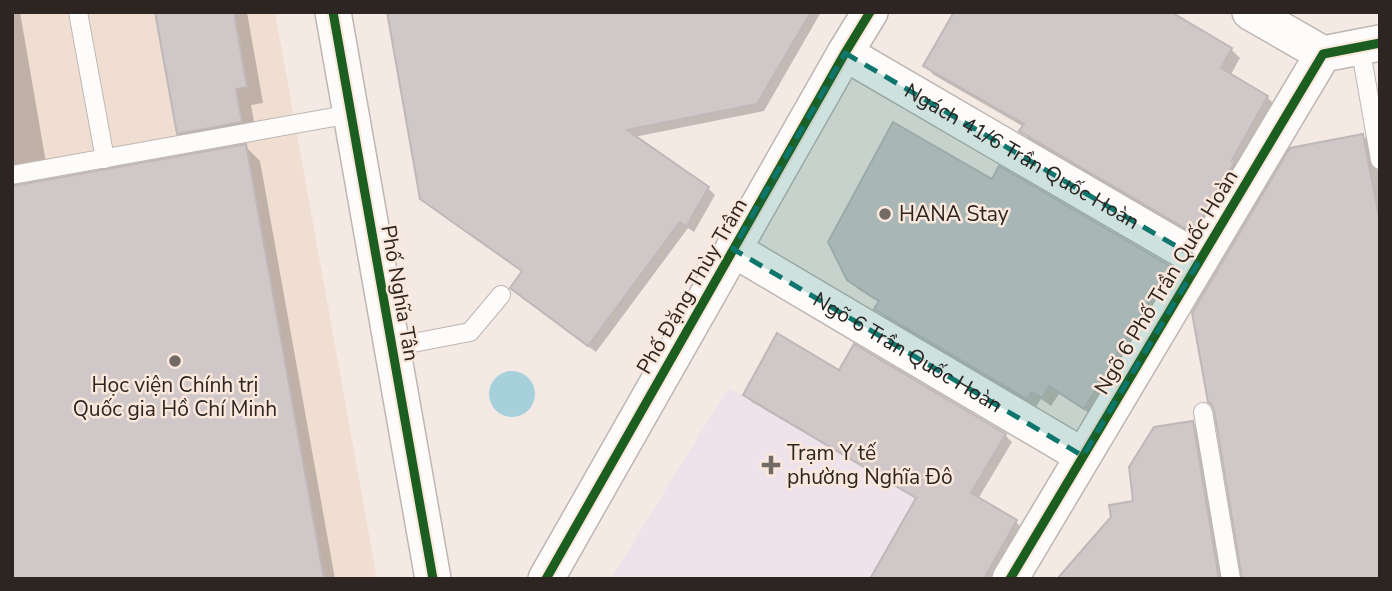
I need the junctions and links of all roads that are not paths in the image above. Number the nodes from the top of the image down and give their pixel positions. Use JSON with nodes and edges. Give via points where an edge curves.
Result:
{"nodes":[{"id":1,"x":78,"y":12,"type":"edge"},
{"id":2,"x":333,"y":12,"type":"edge"},
{"id":3,"x":870,"y":12,"type":"edge"},
{"id":4,"x":1250,"y":12,"type":"edge"},
{"id":5,"x":1370,"y":45,"type":"edge"},
{"id":6,"x":845,"y":53,"type":"junction"},
{"id":7,"x":1323,"y":54,"type":"junction"},
{"id":8,"x":351,"y":114,"type":"junction"},
{"id":9,"x":104,"y":159,"type":"junction"},
{"id":10,"x":1380,"y":160,"type":"edge"},
{"id":11,"x":12,"y":175,"type":"edge"},
{"id":12,"x":733,"y":250,"type":"junction"},
{"id":13,"x":1200,"y":260,"type":"junction"},
{"id":14,"x":501,"y":295,"type":"dead end"},
{"id":15,"x":392,"y":347,"type":"junction"},
{"id":16,"x":1203,"y":412,"type":"dead end"},
{"id":17,"x":1083,"y":456,"type":"junction"},
{"id":18,"x":433,"y":579,"type":"edge"},
{"id":19,"x":546,"y":579,"type":"edge"},
{"id":20,"x":1010,"y":579,"type":"edge"},
{"id":21,"x":1231,"y":579,"type":"edge"}],
"edges":[{"from":1,"to":9,"type":"lane"},
{"from":2,"to":8,"type":"street","name":"Phố Nghĩa Tân"},
{"from":3,"to":6,"type":"street","name":"Phố Đặng Thùy Trâm"},
{"from":4,"to":7,"type":"street"},
{"from":5,"to":7,"type":"street"},
{"from":5,"to":10,"type":"lane"},
{"from":6,"to":12,"type":"street","name":"Phố Đặng Thùy Trâm"},
{"from":6,"to":13,"type":"street","name":"Ngách 41/6 Trần Quốc Hoàn"},
{"from":7,"to":13,"type":"street","name":"Ngõ 6 Phố Trần Quốc Hoàn"},
{"from":8,"to":9,"type":"lane"},
{"from":8,"to":15,"type":"street","name":"Phố Nghĩa Tân"},
{"from":9,"to":11,"type":"lane"},
{"from":12,"to":17,"type":"street","name":"Ngõ 6 Trần Quốc Hoàn"},
{"from":12,"to":19,"type":"street","name":"Phố Đặng Thùy Trâm"},
{"from":13,"to":17,"type":"street","name":"Ngõ 6 Phố Trần Quốc Hoàn"},
{"from":14,"to":15,"type":"lane","via":[[470,332]]},
{"from":15,"to":18,"type":"street","name":"Phố Nghĩa Tân"},
{"from":16,"to":21,"type":"lane"},
{"from":17,"to":20,"type":"street","name":"Ngõ 6 Phố Trần Quốc Hoàn"}]}
